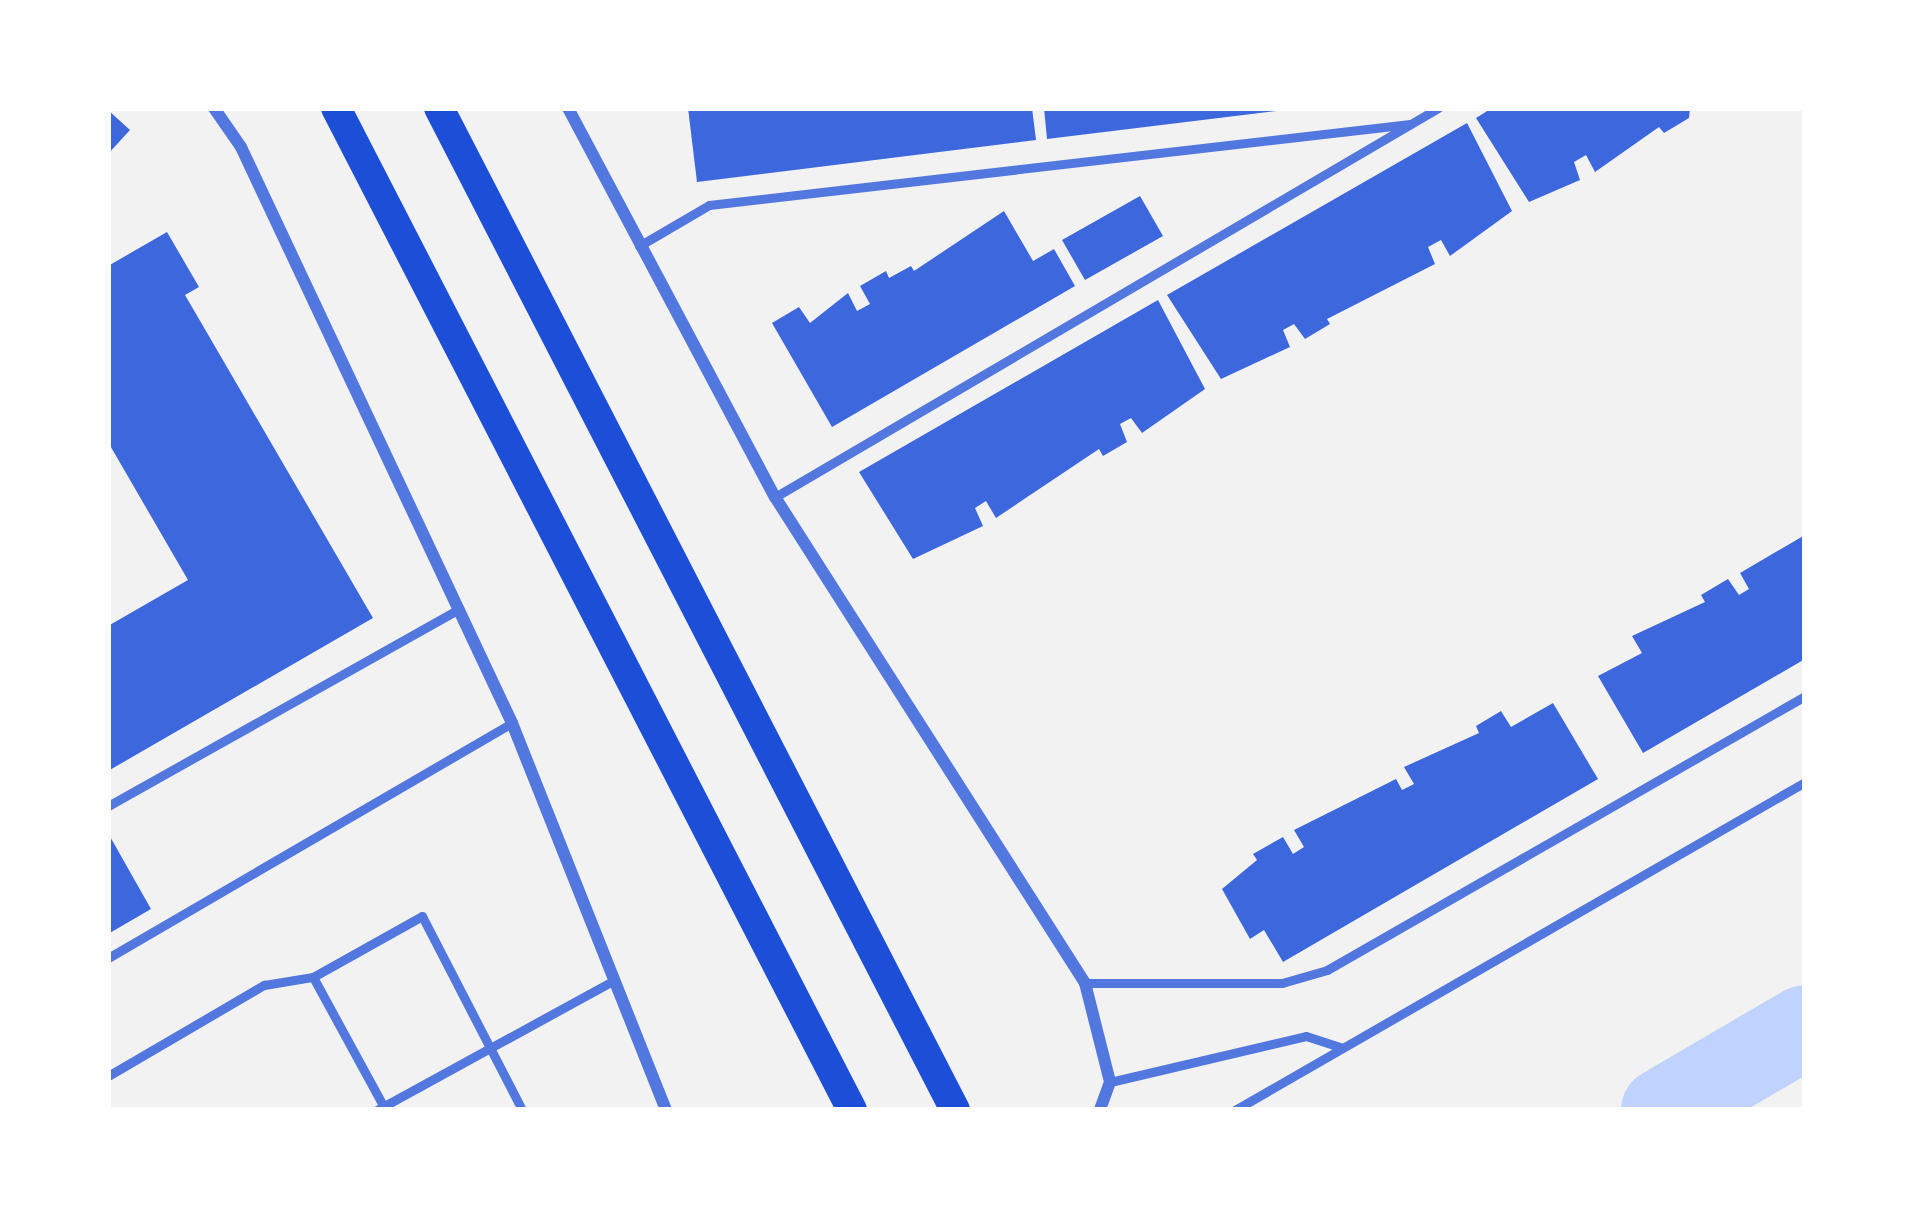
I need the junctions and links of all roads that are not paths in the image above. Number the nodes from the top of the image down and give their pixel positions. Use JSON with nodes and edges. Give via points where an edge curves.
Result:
{"nodes":[{"id":1,"x":214,"y":108,"type":"edge"},
{"id":2,"x":336,"y":108,"type":"edge"},
{"id":3,"x":439,"y":108,"type":"edge"},
{"id":4,"x":568,"y":108,"type":"edge"},
{"id":5,"x":1438,"y":108,"type":"edge"},
{"id":6,"x":1410,"y":124,"type":"junction"},
{"id":7,"x":638,"y":246,"type":"junction"},
{"id":8,"x":775,"y":497,"type":"junction"},
{"id":9,"x":460,"y":609,"type":"junction"},
{"id":10,"x":1805,"y":696,"type":"edge"},
{"id":11,"x":512,"y":723,"type":"junction"},
{"id":12,"x":1805,"y":782,"type":"edge"},
{"id":13,"x":108,"y":806,"type":"edge"},
{"id":14,"x":108,"y":958,"type":"edge"},
{"id":15,"x":313,"y":977,"type":"junction"},
{"id":16,"x":614,"y":980,"type":"junction"},
{"id":17,"x":1084,"y":983,"type":"junction"},
{"id":18,"x":490,"y":1048,"type":"junction"},
{"id":19,"x":1342,"y":1048,"type":"junction"},
{"id":20,"x":108,"y":1076,"type":"edge"},
{"id":21,"x":1110,"y":1082,"type":"junction"},
{"id":22,"x":382,"y":1109,"type":"edge"},
{"id":23,"x":523,"y":1110,"type":"edge"},
{"id":24,"x":666,"y":1110,"type":"edge"},
{"id":25,"x":852,"y":1110,"type":"edge"},
{"id":26,"x":955,"y":1110,"type":"edge"},
{"id":27,"x":1100,"y":1110,"type":"edge"},
{"id":28,"x":1235,"y":1110,"type":"edge"}],
"edges":[{"from":1,"to":9,"type":"street","via":[[242,147]]},
{"from":2,"to":25,"type":"main road"},
{"from":3,"to":26,"type":"main road"},
{"from":4,"to":7,"type":"street"},
{"from":5,"to":6,"type":"lane"},
{"from":6,"to":7,"type":"lane","via":[[709,206]]},
{"from":6,"to":8,"type":"lane"},
{"from":7,"to":8,"type":"street"},
{"from":8,"to":17,"type":"street"},
{"from":9,"to":11,"type":"street"},
{"from":9,"to":13,"type":"lane"},
{"from":10,"to":17,"type":"lane","via":[[1327,970],[1282,983]]},
{"from":11,"to":14,"type":"lane"},
{"from":11,"to":16,"type":"street"},
{"from":12,"to":19,"type":"lane"},
{"from":15,"to":18,"type":"lane","via":[[422,916]]},
{"from":15,"to":20,"type":"lane","via":[[264,985]]},
{"from":15,"to":22,"type":"lane"},
{"from":16,"to":18,"type":"lane"},
{"from":16,"to":24,"type":"street"},
{"from":17,"to":21,"type":"street"},
{"from":18,"to":22,"type":"lane"},
{"from":18,"to":23,"type":"lane"},
{"from":19,"to":21,"type":"lane","via":[[1306,1036]]},
{"from":19,"to":28,"type":"lane"},
{"from":21,"to":27,"type":"street"}]}
